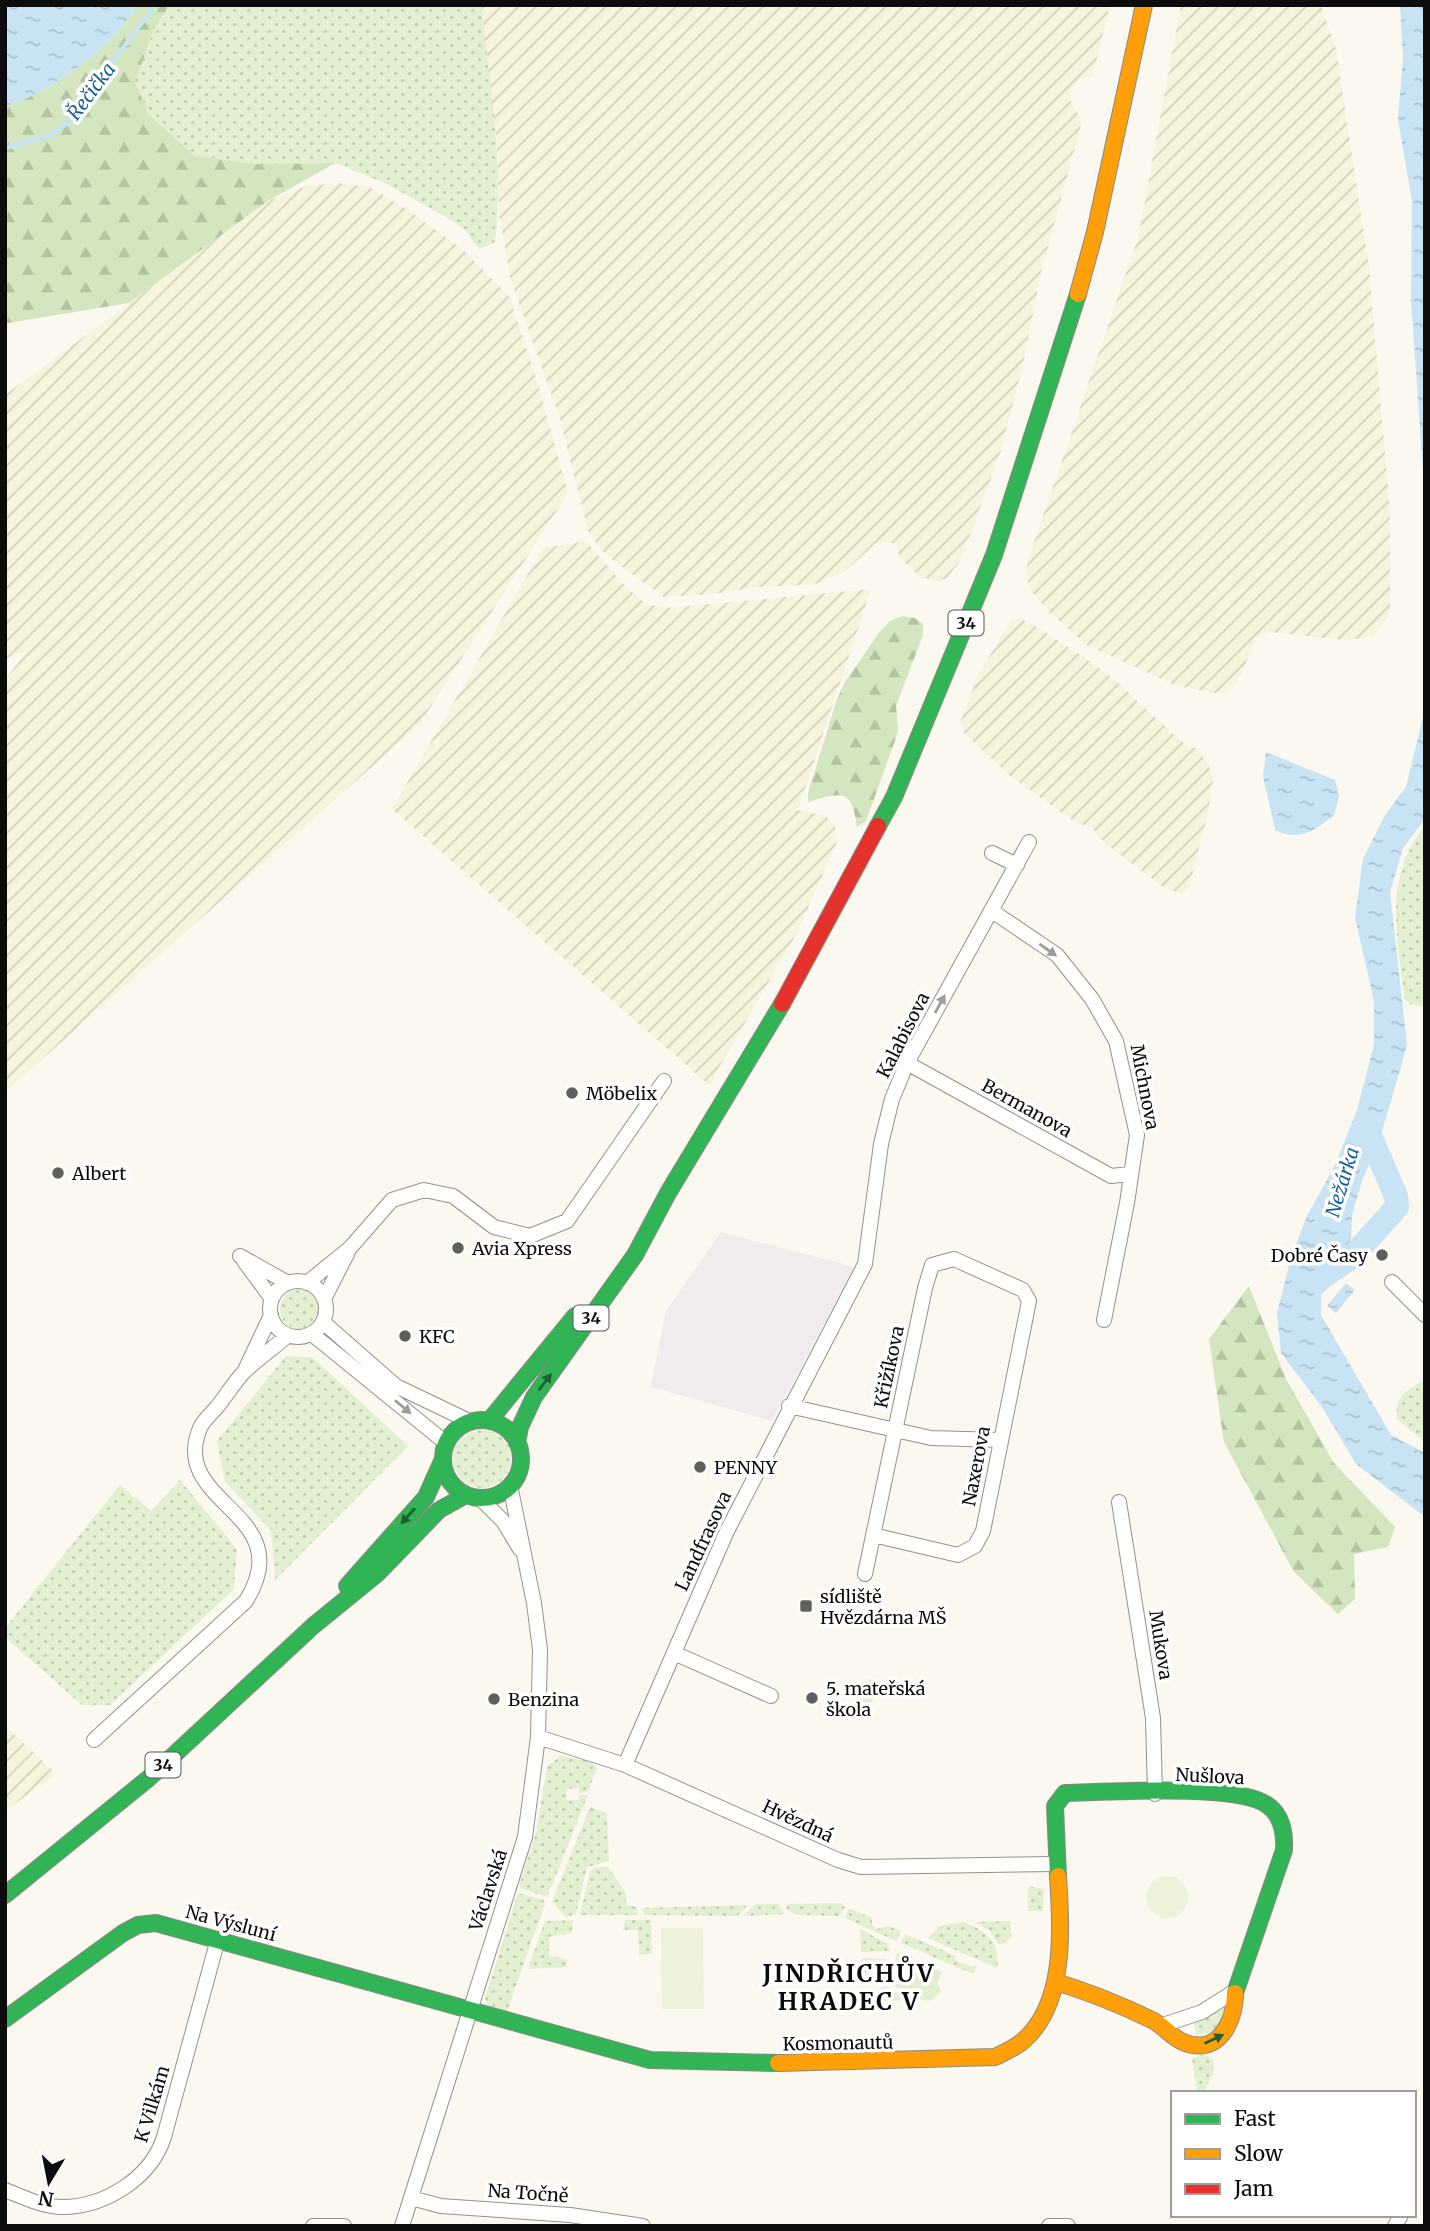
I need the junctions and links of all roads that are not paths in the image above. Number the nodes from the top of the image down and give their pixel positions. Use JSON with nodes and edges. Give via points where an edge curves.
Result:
{"nodes":[{"id":1,"x":1144,"y":5,"type":"edge"},
{"id":2,"x":1029,"y":842,"type":"dead end"},
{"id":3,"x":992,"y":853,"type":"dead end"},
{"id":4,"x":1017,"y":865,"type":"junction"},
{"id":5,"x":992,"y":911,"type":"junction"},
{"id":6,"x":907,"y":1063,"type":"junction"},
{"id":7,"x":664,"y":1081,"type":"dead end"},
{"id":8,"x":1130,"y":1174,"type":"junction"},
{"id":9,"x":668,"y":1193,"type":"junction"},
{"id":10,"x":350,"y":1248,"type":"junction"},
{"id":11,"x":865,"y":1264,"type":"joint"},
{"id":12,"x":1392,"y":1282,"type":"dead end"},
{"id":13,"x":288,"y":1283,"type":"junction"},
{"id":14,"x":307,"y":1283,"type":"junction"},
{"id":15,"x":1023,"y":1290,"type":"joint"},
{"id":16,"x":272,"y":1299,"type":"junction"},
{"id":17,"x":324,"y":1299,"type":"junction"},
{"id":18,"x":271,"y":1315,"type":"junction"},
{"id":19,"x":1425,"y":1315,"type":"edge"},
{"id":20,"x":1104,"y":1320,"type":"dead end"},
{"id":21,"x":323,"y":1322,"type":"junction"},
{"id":22,"x":312,"y":1334,"type":"junction"},
{"id":23,"x":288,"y":1335,"type":"junction"},
{"id":24,"x":243,"y":1373,"type":"junction"},
{"id":25,"x":789,"y":1406,"type":"junction"},
{"id":26,"x":489,"y":1421,"type":"junction"},
{"id":27,"x":471,"y":1422,"type":"junction"},
{"id":28,"x":896,"y":1429,"type":"junction"},
{"id":29,"x":1000,"y":1440,"type":"junction"},
{"id":30,"x":517,"y":1443,"type":"junction"},
{"id":31,"x":445,"y":1451,"type":"junction"},
{"id":32,"x":510,"y":1485,"type":"junction"},
{"id":33,"x":473,"y":1496,"type":"junction"},
{"id":34,"x":1119,"y":1502,"type":"dead end"},
{"id":35,"x":873,"y":1535,"type":"junction"},
{"id":36,"x":524,"y":1556,"type":"junction"},
{"id":37,"x":865,"y":1574,"type":"dead end"},
{"id":38,"x":313,"y":1626,"type":"junction"},
{"id":39,"x":674,"y":1653,"type":"junction"},
{"id":40,"x":771,"y":1696,"type":"dead end"},
{"id":41,"x":538,"y":1737,"type":"junction"},
{"id":42,"x":94,"y":1740,"type":"dead end"},
{"id":43,"x":625,"y":1765,"type":"junction"},
{"id":44,"x":1156,"y":1794,"type":"junction"},
{"id":45,"x":1056,"y":1864,"type":"junction"},
{"id":46,"x":5,"y":1895,"type":"edge"},
{"id":47,"x":218,"y":1939,"type":"junction"},
{"id":48,"x":1056,"y":1982,"type":"junction"},
{"id":49,"x":1235,"y":1991,"type":"junction"},
{"id":50,"x":469,"y":2011,"type":"junction"},
{"id":51,"x":5,"y":2019,"type":"edge"},
{"id":52,"x":1163,"y":2025,"type":"junction"},
{"id":53,"x":5,"y":2190,"type":"edge"},
{"id":54,"x":411,"y":2198,"type":"junction"},
{"id":55,"x":1050,"y":2225,"type":"edge"},
{"id":56,"x":313,"y":2226,"type":"edge"},
{"id":57,"x":344,"y":2226,"type":"edge"},
{"id":58,"x":402,"y":2226,"type":"edge"},
{"id":59,"x":643,"y":2226,"type":"edge"},
{"id":60,"x":1068,"y":2226,"type":"edge"}],
"edges":[{"from":1,"to":9,"type":"main road","number":"34","via":[[1095,232],[1069,327],[994,555],[894,797],[770,1025]]},
{"from":2,"to":4,"type":"street","name":"Kalabisova"},
{"from":3,"to":4,"type":"street"},
{"from":4,"to":5,"type":"street","name":"Kalabisova"},
{"from":6,"to":5,"type":"street","name":"Kalabisova","one_way":true},
{"from":5,"to":8,"type":"street","name":"Michnova","one_way":true,"via":[[1057,955],[1092,999],[1116,1041],[1137,1135]]},
{"from":6,"to":8,"type":"street","name":"Bermanova","via":[[1111,1176]]},
{"from":6,"to":11,"type":"street","name":"Kalabisova","via":[[881,1144]]},
{"from":7,"to":10,"type":"street","via":[[567,1222],[530,1236],[494,1227],[453,1196],[424,1190],[392,1200]]},
{"from":8,"to":20,"type":"street","name":"Michnova"},
{"from":9,"to":26,"type":"main road","number":"34"},
{"from":30,"to":9,"type":"main road","number":"34","one_way":true,"via":[[534,1397],[635,1255]]},
{"from":10,"to":14,"type":"street"},
{"from":10,"to":17,"type":"street"},
{"from":11,"to":25,"type":"street","name":"Landfrasova"},
{"from":12,"to":19,"type":"street"},
{"from":13,"to":14,"type":"street"},
{"from":13,"to":16,"type":"street"},
{"from":13,"to":16,"type":"street","via":[[240,1256]]},
{"from":14,"to":17,"type":"street"},
{"from":15,"to":28,"type":"street","name":"Křižíkova","via":[[954,1259],[932,1265]]},
{"from":15,"to":29,"type":"street","name":"Naxerova","via":[[1029,1308]]},
{"from":16,"to":18,"type":"street"},
{"from":17,"to":21,"type":"street"},
{"from":18,"to":23,"type":"street","via":[[274,1324]]},
{"from":18,"to":24,"type":"street"},
{"from":21,"to":22,"type":"street"},
{"from":21,"to":27,"type":"street","via":[[396,1385]]},
{"from":22,"to":23,"type":"street"},
{"from":22,"to":31,"type":"street","one_way":true},
{"from":23,"to":24,"type":"street"},
{"from":24,"to":42,"type":"street","via":[[200,1427],[195,1452],[199,1473],[250,1528],[261,1557],[259,1581],[246,1601]]},
{"from":25,"to":28,"type":"street"},
{"from":25,"to":39,"type":"street","name":"Landfrasova"},
{"from":26,"to":27,"type":"main road"},
{"from":26,"to":30,"type":"main road","via":[[506,1429]]},
{"from":27,"to":31,"type":"main road","via":[[456,1430]]},
{"from":28,"to":29,"type":"street","via":[[931,1438]]},
{"from":28,"to":35,"type":"street","name":"Křižíkova"},
{"from":29,"to":35,"type":"street","name":"Naxerova","via":[[984,1531],[975,1546],[958,1555]]},
{"from":30,"to":32,"type":"main road","via":[[520,1465]]},
{"from":31,"to":33,"type":"main road","via":[[451,1482]]},
{"from":31,"to":38,"type":"main road","number":"34","one_way":true,"via":[[426,1497]]},
{"from":32,"to":33,"type":"main road","via":[[499,1494]]},
{"from":32,"to":36,"type":"street","name":"Václavská"},
{"from":33,"to":36,"type":"street","name":"Václavská","via":[[503,1521]]},
{"from":33,"to":38,"type":"main road","number":"34","via":[[439,1510],[378,1573]]},
{"from":34,"to":44,"type":"street","name":"Mukova","via":[[1153,1718]]},
{"from":35,"to":37,"type":"street","name":"Křižíkova"},
{"from":36,"to":41,"type":"street","name":"Václavská","via":[[540,1650]]},
{"from":38,"to":46,"type":"main road","number":"34","via":[[149,1778]]},
{"from":39,"to":40,"type":"street"},
{"from":39,"to":43,"type":"street","name":"Landfrasova"},
{"from":41,"to":43,"type":"street","name":"Hvězdná"},
{"from":41,"to":50,"type":"street","name":"Václavská","via":[[526,1837]]},
{"from":43,"to":45,"type":"street","name":"Hvězdná","via":[[861,1867]]},
{"from":44,"to":45,"type":"main road","name":"Nušlova","via":[[1060,1796],[1055,1807]]},
{"from":44,"to":49,"type":"main road","name":"Nušlova","via":[[1251,1797],[1264,1802],[1282,1822],[1284,1850]]},
{"from":45,"to":48,"type":"main road","name":"Kosmonautů"},
{"from":47,"to":50,"type":"main road","name":"Na Výsluní"},
{"from":47,"to":51,"type":"main road","name":"Na Výsluní","via":[[156,1923],[138,1925]]},
{"from":47,"to":53,"type":"street","name":"K Vilkám","via":[[164,2137],[153,2162],[117,2192],[80,2205],[47,2206]]},
{"from":48,"to":50,"type":"main road","name":"Kosmonautů","via":[[1049,2005],[1025,2040],[995,2057],[982,2058],[747,2064],[650,2060]]},
{"from":48,"to":52,"type":"main road"},
{"from":49,"to":52,"type":"street","via":[[1202,2012]]},
{"from":52,"to":49,"type":"main road","name":"Nušlova","one_way":true,"via":[[1190,2044],[1216,2040],[1228,2032],[1235,2013]]},
{"from":50,"to":54,"type":"street","name":"Václavská"},
{"from":54,"to":58,"type":"street","name":"Václavská"},
{"from":54,"to":59,"type":"street","name":"Na Točně","via":[[441,2206],[570,2215]]},
{"from":55,"to":60,"type":"street"},
{"from":56,"to":57,"type":"street"}]}
